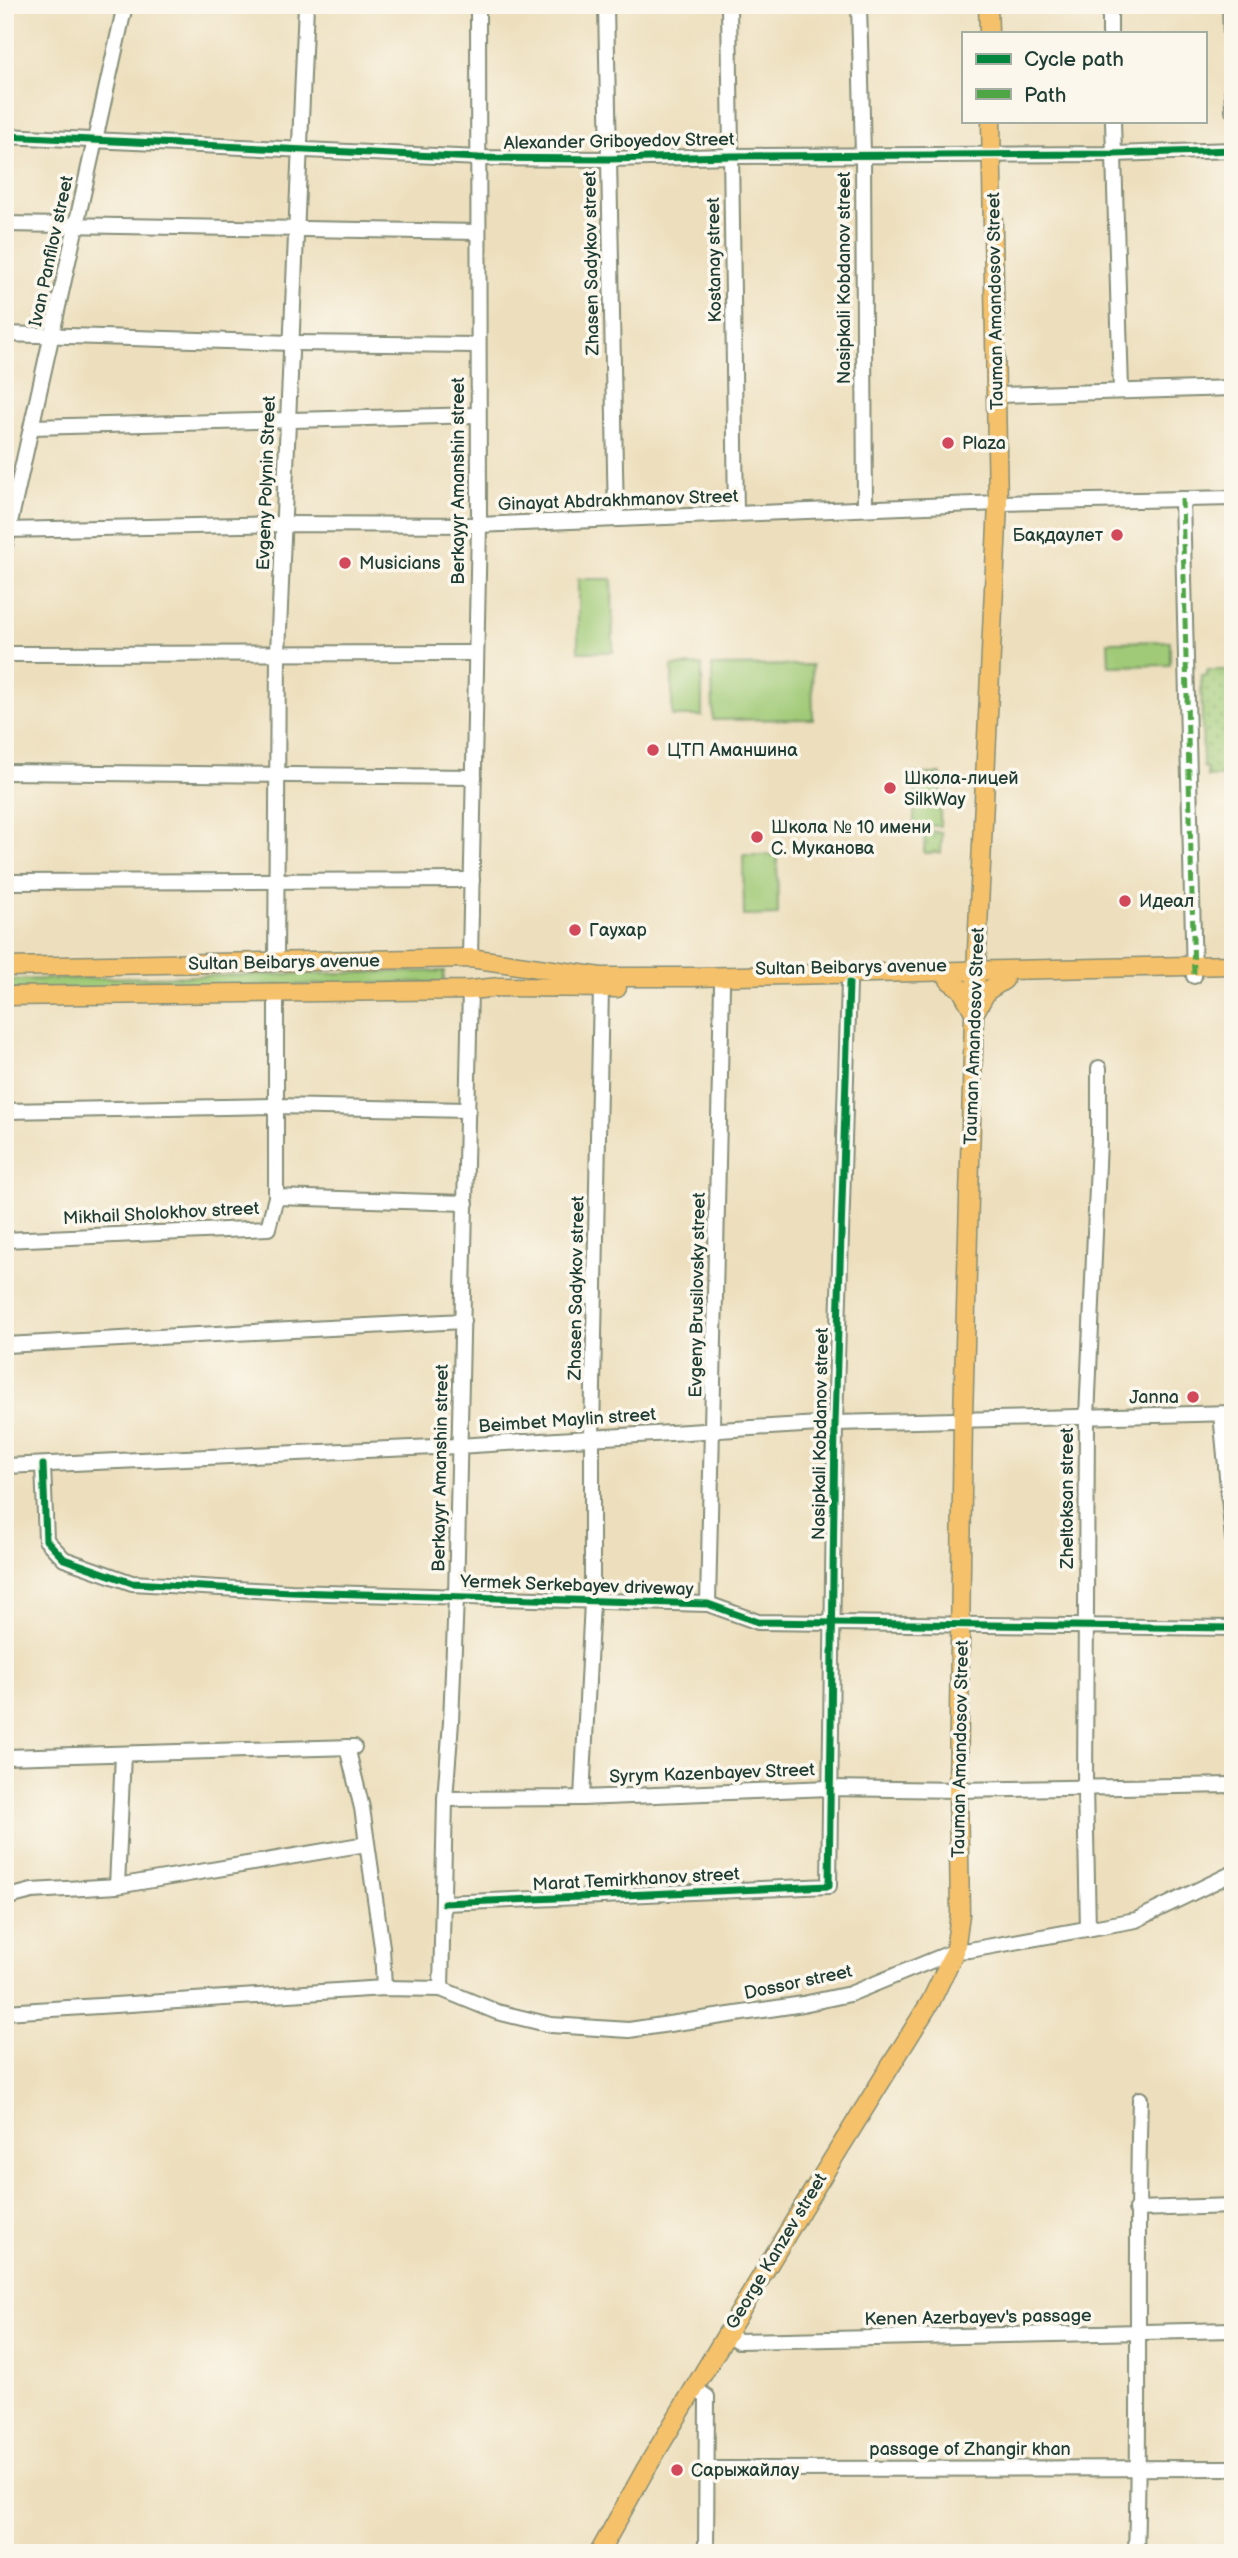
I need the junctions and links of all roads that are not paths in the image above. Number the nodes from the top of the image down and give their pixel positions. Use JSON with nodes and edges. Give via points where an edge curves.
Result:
{"nodes":[{"id":1,"x":125,"y":5,"type":"edge"},
{"id":2,"x":306,"y":5,"type":"edge"},
{"id":3,"x":478,"y":5,"type":"edge"},
{"id":4,"x":606,"y":5,"type":"edge"},
{"id":5,"x":729,"y":5,"type":"edge"},
{"id":6,"x":859,"y":5,"type":"edge"},
{"id":7,"x":988,"y":5,"type":"edge"},
{"id":8,"x":1110,"y":5,"type":"edge"},
{"id":9,"x":1230,"y":5,"type":"edge"},
{"id":10,"x":989,"y":32,"type":"edge"},
{"id":11,"x":1110,"y":32,"type":"edge"},
{"id":12,"x":1233,"y":111,"type":"edge"},
{"id":13,"x":991,"y":122,"type":"edge"},
{"id":14,"x":1113,"y":122,"type":"edge"},
{"id":15,"x":5,"y":136,"type":"edge"},
{"id":16,"x":94,"y":140,"type":"junction"},
{"id":17,"x":300,"y":150,"type":"junction"},
{"id":18,"x":1233,"y":150,"type":"edge"},
{"id":19,"x":863,"y":154,"type":"junction"},
{"id":20,"x":992,"y":154,"type":"junction"},
{"id":21,"x":1114,"y":154,"type":"junction"},
{"id":22,"x":732,"y":156,"type":"junction"},
{"id":23,"x":479,"y":158,"type":"junction"},
{"id":24,"x":608,"y":159,"type":"junction"},
{"id":25,"x":5,"y":223,"type":"edge"},
{"id":26,"x":78,"y":225,"type":"junction"},
{"id":27,"x":297,"y":228,"type":"junction"},
{"id":28,"x":478,"y":232,"type":"junction"},
{"id":29,"x":5,"y":334,"type":"edge"},
{"id":30,"x":52,"y":335,"type":"junction"},
{"id":31,"x":292,"y":343,"type":"junction"},
{"id":32,"x":477,"y":345,"type":"junction"},
{"id":33,"x":1233,"y":388,"type":"edge"},
{"id":34,"x":1121,"y":390,"type":"junction"},
{"id":35,"x":997,"y":395,"type":"junction"},
{"id":36,"x":478,"y":415,"type":"junction"},
{"id":37,"x":288,"y":420,"type":"junction"},
{"id":38,"x":32,"y":427,"type":"junction"},
{"id":39,"x":1233,"y":498,"type":"edge"},
{"id":40,"x":1181,"y":499,"type":"junction"},
{"id":41,"x":998,"y":503,"type":"junction"},
{"id":42,"x":865,"y":508,"type":"junction"},
{"id":43,"x":736,"y":514,"type":"junction"},
{"id":44,"x":616,"y":519,"type":"junction"},
{"id":45,"x":284,"y":524,"type":"junction"},
{"id":46,"x":479,"y":525,"type":"junction"},
{"id":47,"x":7,"y":530,"type":"edge"},
{"id":48,"x":5,"y":545,"type":"edge"},
{"id":49,"x":278,"y":653,"type":"junction"},
{"id":50,"x":476,"y":653,"type":"junction"},
{"id":51,"x":5,"y":654,"type":"edge"},
{"id":52,"x":5,"y":772,"type":"edge"},
{"id":53,"x":277,"y":775,"type":"junction"},
{"id":54,"x":474,"y":777,"type":"junction"},
{"id":55,"x":472,"y":880,"type":"junction"},
{"id":56,"x":277,"y":881,"type":"junction"},
{"id":57,"x":5,"y":882,"type":"edge"},
{"id":58,"x":978,"y":929,"type":"junction"},
{"id":59,"x":470,"y":958,"type":"junction"},
{"id":60,"x":276,"y":962,"type":"junction"},
{"id":61,"x":499,"y":962,"type":"junction"},
{"id":62,"x":1233,"y":965,"type":"edge"},
{"id":63,"x":5,"y":967,"type":"edge"},
{"id":64,"x":1193,"y":971,"type":"junction"},
{"id":65,"x":1004,"y":974,"type":"junction"},
{"id":66,"x":976,"y":975,"type":"junction"},
{"id":67,"x":1233,"y":975,"type":"edge"},
{"id":68,"x":949,"y":976,"type":"junction"},
{"id":69,"x":849,"y":983,"type":"junction"},
{"id":70,"x":722,"y":986,"type":"junction"},
{"id":71,"x":500,"y":987,"type":"junction"},
{"id":72,"x":601,"y":988,"type":"junction"},
{"id":73,"x":470,"y":990,"type":"junction"},
{"id":74,"x":276,"y":991,"type":"junction"},
{"id":75,"x":5,"y":996,"type":"edge"},
{"id":76,"x":974,"y":1014,"type":"junction"},
{"id":77,"x":1099,"y":1068,"type":"dead end"},
{"id":78,"x":275,"y":1106,"type":"junction"},
{"id":79,"x":468,"y":1110,"type":"junction"},
{"id":80,"x":5,"y":1111,"type":"edge"},
{"id":81,"x":276,"y":1197,"type":"junction"},
{"id":82,"x":466,"y":1203,"type":"junction"},
{"id":83,"x":5,"y":1240,"type":"edge"},
{"id":84,"x":464,"y":1321,"type":"junction"},
{"id":85,"x":5,"y":1345,"type":"edge"},
{"id":86,"x":1227,"y":1413,"type":"edge"},
{"id":87,"x":1087,"y":1418,"type":"junction"},
{"id":88,"x":963,"y":1419,"type":"junction"},
{"id":89,"x":835,"y":1423,"type":"junction"},
{"id":90,"x":713,"y":1431,"type":"junction"},
{"id":91,"x":592,"y":1436,"type":"junction"},
{"id":92,"x":458,"y":1446,"type":"junction"},
{"id":93,"x":43,"y":1465,"type":"junction"},
{"id":94,"x":5,"y":1466,"type":"edge"},
{"id":95,"x":1233,"y":1539,"type":"edge"},
{"id":96,"x":456,"y":1597,"type":"junction"},
{"id":97,"x":592,"y":1602,"type":"junction"},
{"id":98,"x":708,"y":1604,"type":"junction"},
{"id":99,"x":833,"y":1624,"type":"junction"},
{"id":100,"x":961,"y":1625,"type":"junction"},
{"id":101,"x":1086,"y":1625,"type":"junction"},
{"id":102,"x":1233,"y":1628,"type":"edge"},
{"id":103,"x":123,"y":1754,"type":"junction"},
{"id":104,"x":5,"y":1757,"type":"edge"},
{"id":105,"x":1233,"y":1785,"type":"edge"},
{"id":106,"x":1085,"y":1786,"type":"junction"},
{"id":107,"x":830,"y":1788,"type":"junction"},
{"id":108,"x":958,"y":1790,"type":"junction"},
{"id":109,"x":582,"y":1798,"type":"junction"},
{"id":110,"x":445,"y":1799,"type":"junction"},
{"id":111,"x":366,"y":1844,"type":"junction"},
{"id":112,"x":1233,"y":1872,"type":"edge"},
{"id":113,"x":117,"y":1886,"type":"junction"},
{"id":114,"x":829,"y":1886,"type":"joint"},
{"id":115,"x":5,"y":1898,"type":"edge"},
{"id":116,"x":444,"y":1903,"type":"junction"},
{"id":117,"x":1088,"y":1929,"type":"junction"},
{"id":118,"x":955,"y":1951,"type":"junction"},
{"id":119,"x":384,"y":1988,"type":"junction"},
{"id":120,"x":441,"y":1989,"type":"junction"},
{"id":121,"x":5,"y":2012,"type":"edge"},
{"id":122,"x":1140,"y":2099,"type":"dead end"},
{"id":123,"x":1233,"y":2206,"type":"edge"},
{"id":124,"x":1136,"y":2209,"type":"junction"},
{"id":125,"x":1233,"y":2330,"type":"edge"},
{"id":126,"x":1139,"y":2333,"type":"junction"},
{"id":127,"x":726,"y":2334,"type":"junction"},
{"id":128,"x":694,"y":2388,"type":"junction"},
{"id":129,"x":1139,"y":2467,"type":"junction"},
{"id":130,"x":1233,"y":2468,"type":"edge"},
{"id":131,"x":707,"y":2469,"type":"junction"},
{"id":132,"x":599,"y":2553,"type":"edge"},
{"id":133,"x":706,"y":2553,"type":"edge"},
{"id":134,"x":1136,"y":2553,"type":"edge"}],
"edges":[{"from":1,"to":16,"type":"street","name":"Ivan Panfilov street"},
{"from":2,"to":17,"type":"street","name":"Evgeny Polynin Street"},
{"from":3,"to":23,"type":"street","name":"Berkayyr Amanshin street"},
{"from":4,"to":24,"type":"street","name":"Zhasen Sadykov street"},
{"from":5,"to":22,"type":"street","name":"Kostanay street"},
{"from":6,"to":19,"type":"street","name":"Nasipkali Kobdanov street"},
{"from":7,"to":10,"type":"main road"},
{"from":8,"to":11,"type":"street"},
{"from":9,"to":12,"type":"street"},
{"from":13,"to":20,"type":"main road","name":"Tauman Amandosov Street"},
{"from":14,"to":21,"type":"street"},
{"from":15,"to":16,"type":"street","name":"Alexander Griboyedov Street"},
{"from":16,"to":17,"type":"street","name":"Alexander Griboyedov Street"},
{"from":16,"to":26,"type":"street","name":"Ivan Panfilov street"},
{"from":17,"to":23,"type":"street","name":"Alexander Griboyedov Street"},
{"from":17,"to":27,"type":"street","name":"Evgeny Polynin Street"},
{"from":18,"to":21,"type":"street","name":"Alexander Griboyedov Street"},
{"from":19,"to":20,"type":"street","name":"Alexander Griboyedov Street"},
{"from":19,"to":22,"type":"street","name":"Alexander Griboyedov Street"},
{"from":19,"to":42,"type":"street","name":"Nasipkali Kobdanov street"},
{"from":20,"to":21,"type":"street","name":"Alexander Griboyedov Street"},
{"from":20,"to":35,"type":"main road","name":"Tauman Amandosov Street"},
{"from":21,"to":34,"type":"street"},
{"from":22,"to":24,"type":"street","name":"Alexander Griboyedov Street"},
{"from":22,"to":43,"type":"street","name":"Kostanay street"},
{"from":23,"to":24,"type":"street","name":"Alexander Griboyedov Street"},
{"from":23,"to":28,"type":"street","name":"Berkayyr Amanshin street"},
{"from":24,"to":44,"type":"street","name":"Zhasen Sadykov street"},
{"from":25,"to":26,"type":"street"},
{"from":26,"to":27,"type":"street"},
{"from":26,"to":30,"type":"street","name":"Ivan Panfilov street"},
{"from":27,"to":28,"type":"street"},
{"from":27,"to":31,"type":"street","name":"Evgeny Polynin Street"},
{"from":28,"to":32,"type":"street","name":"Berkayyr Amanshin street"},
{"from":29,"to":30,"type":"street"},
{"from":30,"to":31,"type":"street"},
{"from":30,"to":38,"type":"street","name":"Ivan Panfilov street"},
{"from":31,"to":32,"type":"street"},
{"from":31,"to":37,"type":"street","name":"Evgeny Polynin Street"},
{"from":32,"to":36,"type":"street","name":"Berkayyr Amanshin street"},
{"from":33,"to":34,"type":"street"},
{"from":34,"to":35,"type":"street"},
{"from":35,"to":41,"type":"main road","name":"Tauman Amandosov Street"},
{"from":36,"to":37,"type":"street"},
{"from":36,"to":46,"type":"street","name":"Berkayyr Amanshin street"},
{"from":37,"to":38,"type":"street"},
{"from":37,"to":45,"type":"street","name":"Evgeny Polynin Street"},
{"from":38,"to":47,"type":"street","name":"Ivan Panfilov street"},
{"from":39,"to":40,"type":"street","name":"Ginayat Abdrakhmanov Street"},
{"from":40,"to":41,"type":"street","name":"Ginayat Abdrakhmanov Street"},
{"from":40,"to":64,"type":"street"},
{"from":41,"to":42,"type":"street","name":"Ginayat Abdrakhmanov Street"},
{"from":41,"to":58,"type":"main road","name":"Tauman Amandosov Street"},
{"from":42,"to":43,"type":"street","name":"Ginayat Abdrakhmanov Street"},
{"from":43,"to":44,"type":"street","name":"Ginayat Abdrakhmanov Street"},
{"from":44,"to":46,"type":"street","name":"Ginayat Abdrakhmanov Street"},
{"from":45,"to":46,"type":"street","name":"Ginayat Abdrakhmanov Street"},
{"from":45,"to":47,"type":"street","name":"Ginayat Abdrakhmanov Street"},
{"from":45,"to":49,"type":"street","name":"Evgeny Polynin Street"},
{"from":46,"to":50,"type":"street","name":"Berkayyr Amanshin street"},
{"from":47,"to":48,"type":"street","name":"Ivan Panfilov street"},
{"from":49,"to":50,"type":"street"},
{"from":49,"to":51,"type":"street"},
{"from":49,"to":53,"type":"street","name":"Evgeny Polynin Street"},
{"from":50,"to":54,"type":"street","name":"Berkayyr Amanshin street"},
{"from":52,"to":53,"type":"street"},
{"from":53,"to":54,"type":"street"},
{"from":53,"to":56,"type":"street","name":"Evgeny Polynin Street"},
{"from":54,"to":55,"type":"street","name":"Berkayyr Amanshin street"},
{"from":55,"to":56,"type":"street"},
{"from":55,"to":59,"type":"street","name":"Berkayyr Amanshin street"},
{"from":56,"to":57,"type":"street"},
{"from":56,"to":60,"type":"street","name":"Evgeny Polynin Street"},
{"from":58,"to":65,"type":"main road","via":[[984,952]]},
{"from":58,"to":66,"type":"main road","name":"Tauman Amandosov Street"},
{"from":58,"to":68,"type":"main road","via":[[970,951]]},
{"from":59,"to":60,"type":"main road","name":"Sultan Beibarys avenue"},
{"from":59,"to":61,"type":"main road","name":"Sultan Beibarys avenue"},
{"from":60,"to":63,"type":"main road","name":"Sultan Beibarys avenue"},
{"from":61,"to":68,"type":"main road","name":"Sultan Beibarys avenue","via":[[601,977]]},
{"from":61,"to":71,"type":"main road","via":[[504,973]]},
{"from":62,"to":64,"type":"main road","name":"Sultan Beibarys avenue"},
{"from":64,"to":65,"type":"main road","name":"Sultan Beibarys avenue"},
{"from":64,"to":67,"type":"main road","name":"Sultan Beibarys avenue"},
{"from":65,"to":66,"type":"main road","name":"Sultan Beibarys avenue"},
{"from":65,"to":76,"type":"main road","via":[[981,997]]},
{"from":66,"to":68,"type":"main road","name":"Sultan Beibarys avenue"},
{"from":66,"to":76,"type":"main road","name":"Tauman Amandosov Street"},
{"from":68,"to":69,"type":"main road","name":"Sultan Beibarys avenue"},
{"from":68,"to":76,"type":"main road"},
{"from":69,"to":70,"type":"main road","name":"Sultan Beibarys avenue"},
{"from":69,"to":89,"type":"street","name":"Nasipkali Kobdanov street"},
{"from":70,"to":72,"type":"main road","name":"Sultan Beibarys avenue"},
{"from":70,"to":90,"type":"street","name":"Evgeny Brusilovsky street"},
{"from":71,"to":72,"type":"main road","name":"Sultan Beibarys avenue"},
{"from":71,"to":73,"type":"main road","name":"Sultan Beibarys avenue"},
{"from":72,"to":91,"type":"street","name":"Zhasen Sadykov street"},
{"from":73,"to":74,"type":"main road","name":"Sultan Beibarys avenue"},
{"from":73,"to":79,"type":"street","name":"Berkayyr Amanshin street"},
{"from":74,"to":75,"type":"main road","name":"Sultan Beibarys avenue"},
{"from":74,"to":78,"type":"street"},
{"from":76,"to":88,"type":"main road","name":"Tauman Amandosov Street"},
{"from":77,"to":87,"type":"street","name":"Zheltoksan street"},
{"from":78,"to":79,"type":"street"},
{"from":78,"to":80,"type":"street"},
{"from":78,"to":81,"type":"street"},
{"from":79,"to":82,"type":"street","name":"Berkayyr Amanshin street"},
{"from":81,"to":82,"type":"street","name":"Mikhail Sholokhov street"},
{"from":81,"to":83,"type":"street","name":"Mikhail Sholokhov street","via":[[268,1228]]},
{"from":82,"to":84,"type":"street","name":"Berkayyr Amanshin street"},
{"from":84,"to":85,"type":"street"},
{"from":84,"to":92,"type":"street","name":"Berkayyr Amanshin street"},
{"from":86,"to":87,"type":"street","name":"Beimbet Maylin street"},
{"from":86,"to":95,"type":"street"},
{"from":87,"to":88,"type":"street","name":"Beimbet Maylin street"},
{"from":87,"to":101,"type":"street","name":"Zheltoksan street"},
{"from":88,"to":89,"type":"street","name":"Beimbet Maylin street"},
{"from":88,"to":100,"type":"main road","name":"Tauman Amandosov Street"},
{"from":89,"to":90,"type":"street","name":"Beimbet Maylin street"},
{"from":89,"to":99,"type":"street","name":"Nasipkali Kobdanov street"},
{"from":90,"to":91,"type":"street","name":"Beimbet Maylin street"},
{"from":90,"to":98,"type":"street","name":"Evgeny Brusilovsky street"},
{"from":91,"to":92,"type":"street","name":"Beimbet Maylin street"},
{"from":91,"to":97,"type":"street","name":"Zhasen Sadykov street"},
{"from":92,"to":93,"type":"street","name":"Beimbet Maylin street"},
{"from":92,"to":96,"type":"street","name":"Berkayyr Amanshin street"},
{"from":93,"to":94,"type":"street","name":"Beimbet Maylin street"},
{"from":93,"to":96,"type":"street","name":"Yermek Serkebayev driveway","via":[[46,1540],[64,1559],[132,1583]]},
{"from":96,"to":97,"type":"street","name":"Yermek Serkebayev driveway"},
{"from":96,"to":110,"type":"street","name":"Berkayyr Amanshin street"},
{"from":97,"to":98,"type":"street","name":"Yermek Serkebayev driveway"},
{"from":97,"to":109,"type":"street","name":"Zhasen Sadykov street"},
{"from":98,"to":99,"type":"street","name":"Yermek Serkebayev driveway","via":[[758,1622]]},
{"from":99,"to":100,"type":"street","name":"Yermek Serkebayev driveway"},
{"from":99,"to":107,"type":"street","name":"Nasipkali Kobdanov street"},
{"from":100,"to":101,"type":"street","name":"Yermek Serkebayev driveway"},
{"from":100,"to":108,"type":"main road","name":"Tauman Amandosov Street"},
{"from":101,"to":102,"type":"street","name":"Yermek Serkebayev driveway"},
{"from":101,"to":106,"type":"street","name":"Zheltoksan street"},
{"from":103,"to":104,"type":"street"},
{"from":103,"to":111,"type":"street","via":[[351,1747]]},
{"from":103,"to":113,"type":"street"},
{"from":105,"to":106,"type":"street","name":"Syrym Kazenbayev Street"},
{"from":106,"to":108,"type":"street","name":"Syrym Kazenbayev Street"},
{"from":106,"to":117,"type":"street","name":"Zheltoksan street"},
{"from":107,"to":108,"type":"street","name":"Syrym Kazenbayev Street"},
{"from":107,"to":109,"type":"street","name":"Syrym Kazenbayev Street"},
{"from":107,"to":114,"type":"street","name":"Nasipkali Kobdanov street"},
{"from":108,"to":118,"type":"main road","name":"Tauman Amandosov Street","via":[[960,1914]]},
{"from":109,"to":110,"type":"street","name":"Syrym Kazenbayev Street"},
{"from":110,"to":116,"type":"street","name":"Berkayyr Amanshin street"},
{"from":111,"to":113,"type":"street"},
{"from":111,"to":119,"type":"street"},
{"from":112,"to":117,"type":"street","name":"Dossor street","via":[[1136,1920]]},
{"from":113,"to":115,"type":"street","via":[[32,1891]]},
{"from":114,"to":116,"type":"street","name":"Marat Temirkhanov street"},
{"from":116,"to":120,"type":"street","name":"Berkayyr Amanshin street"},
{"from":117,"to":118,"type":"street","name":"Dossor street"},
{"from":118,"to":120,"type":"street","name":"Dossor street","via":[[850,1994],[629,2030],[551,2025],[497,2012]]},
{"from":118,"to":127,"type":"main road","name":"George Kanzev street","via":[[931,2001]]},
{"from":119,"to":120,"type":"street"},
{"from":119,"to":121,"type":"street"},
{"from":122,"to":124,"type":"street"},
{"from":123,"to":124,"type":"street"},
{"from":124,"to":126,"type":"street"},
{"from":125,"to":126,"type":"street","name":"Kenen Azerbayev's passage"},
{"from":126,"to":127,"type":"street","name":"Kenen Azerbayev's passage","via":[[738,2342]]},
{"from":126,"to":129,"type":"street"},
{"from":127,"to":128,"type":"main road","name":"George Kanzev street"},
{"from":128,"to":131,"type":"street","via":[[707,2397]]},
{"from":128,"to":132,"type":"main road","name":"George Kanzev street"},
{"from":129,"to":130,"type":"street","name":"passage of Zhangir khan"},
{"from":129,"to":131,"type":"street","name":"passage of Zhangir khan"},
{"from":129,"to":134,"type":"street"},
{"from":131,"to":133,"type":"street"}]}
